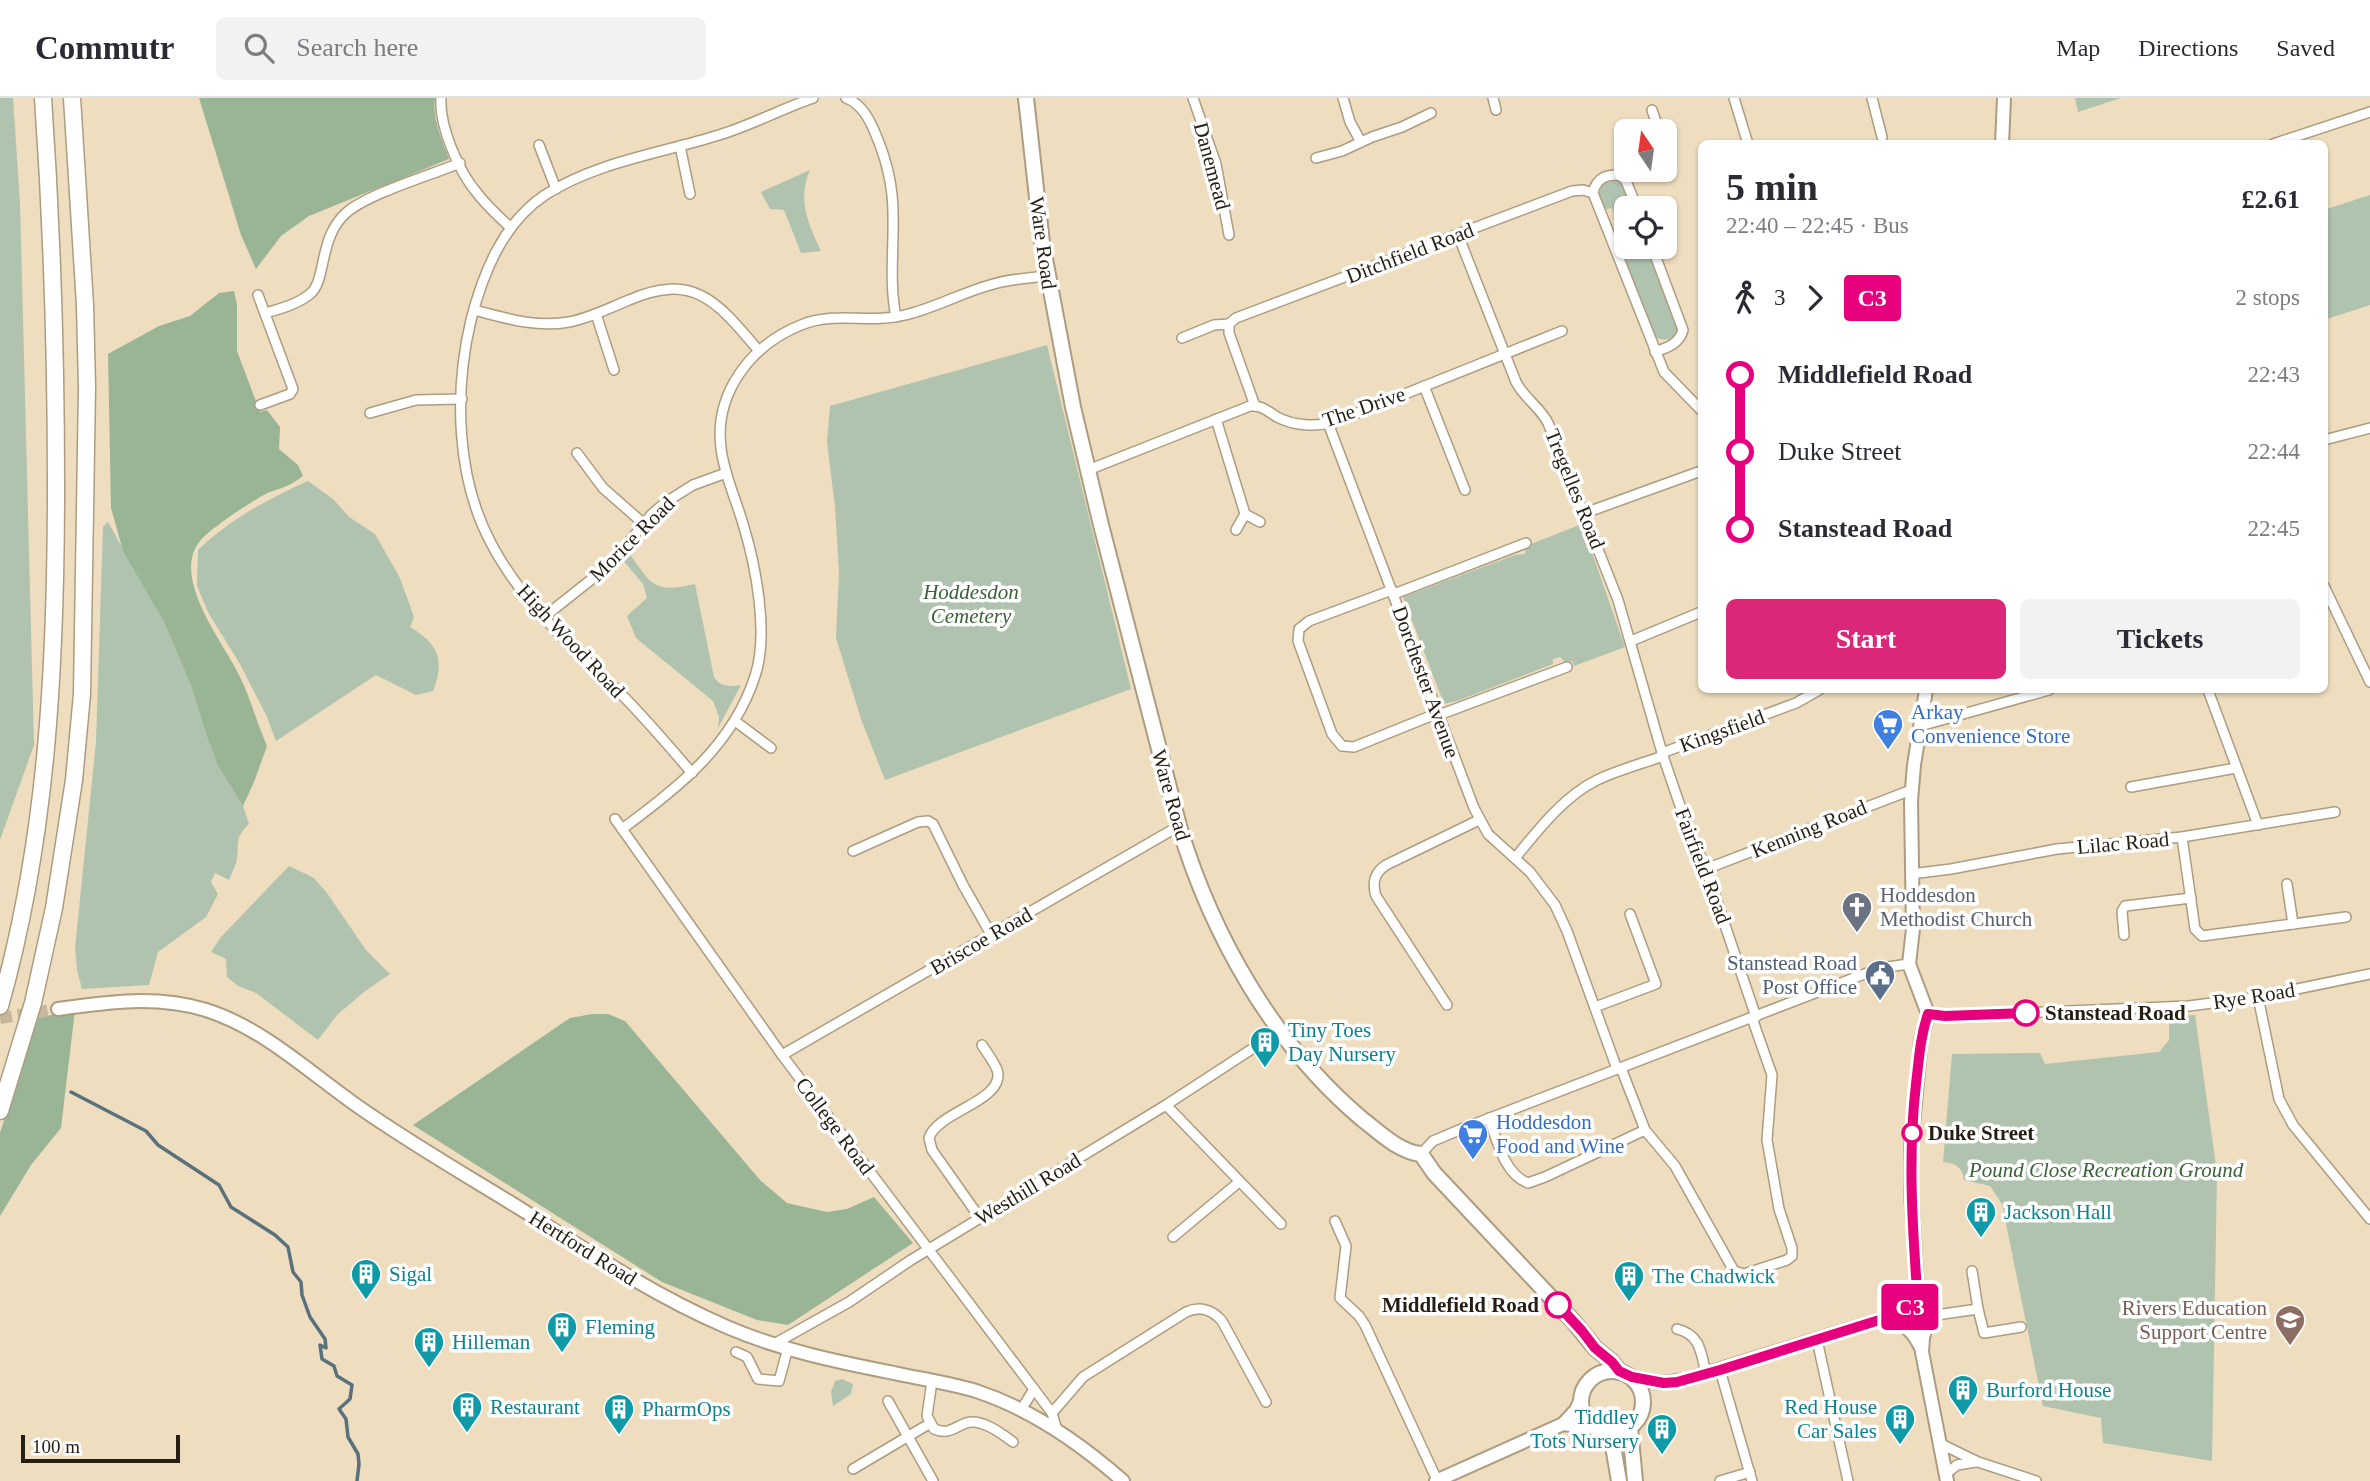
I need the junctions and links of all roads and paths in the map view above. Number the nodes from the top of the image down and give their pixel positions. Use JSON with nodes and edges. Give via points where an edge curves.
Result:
{"nodes":[{"id":1,"x":43,"y":98,"type":"edge"},
{"id":2,"x":72,"y":98,"type":"edge"},
{"id":3,"x":441,"y":98,"type":"edge"},
{"id":4,"x":813,"y":98,"type":"edge"},
{"id":5,"x":849,"y":98,"type":"edge"},
{"id":6,"x":1026,"y":98,"type":"edge"},
{"id":7,"x":1193,"y":98,"type":"edge"},
{"id":8,"x":1343,"y":98,"type":"edge"},
{"id":9,"x":1493,"y":98,"type":"edge"},
{"id":10,"x":1734,"y":98,"type":"edge"},
{"id":11,"x":1871,"y":98,"type":"edge"},
{"id":12,"x":2004,"y":98,"type":"edge"},
{"id":13,"x":1496,"y":110,"type":"dead end"},
{"id":14,"x":1652,"y":110,"type":"dead end"},
{"id":15,"x":2370,"y":112,"type":"edge"},
{"id":16,"x":1432,"y":113,"type":"dead end"},
{"id":17,"x":1655,"y":119,"type":"edge"},
{"id":18,"x":1882,"y":137,"type":"dead end"},
{"id":19,"x":1747,"y":140,"type":"edge"},
{"id":20,"x":2002,"y":140,"type":"edge"},
{"id":21,"x":2285,"y":140,"type":"edge"},
{"id":22,"x":1361,"y":142,"type":"junction"},
{"id":23,"x":539,"y":145,"type":"dead end"},
{"id":24,"x":680,"y":146,"type":"junction"},
{"id":25,"x":1316,"y":158,"type":"dead end"},
{"id":26,"x":460,"y":163,"type":"junction"},
{"id":27,"x":1614,"y":175,"type":"edge"},
{"id":28,"x":556,"y":189,"type":"junction"},
{"id":29,"x":1593,"y":193,"type":"junction"},
{"id":30,"x":690,"y":194,"type":"dead end"},
{"id":31,"x":511,"y":228,"type":"junction"},
{"id":32,"x":1229,"y":235,"type":"dead end"},
{"id":33,"x":1458,"y":235,"type":"junction"},
{"id":34,"x":1656,"y":259,"type":"edge"},
{"id":35,"x":1047,"y":276,"type":"junction"},
{"id":36,"x":258,"y":295,"type":"dead end"},
{"id":37,"x":474,"y":310,"type":"junction"},
{"id":38,"x":265,"y":313,"type":"junction"},
{"id":39,"x":596,"y":314,"type":"junction"},
{"id":40,"x":896,"y":317,"type":"junction"},
{"id":41,"x":1229,"y":324,"type":"junction"},
{"id":42,"x":1562,"y":331,"type":"dead end"},
{"id":43,"x":1182,"y":338,"type":"dead end"},
{"id":44,"x":759,"y":351,"type":"junction"},
{"id":45,"x":1656,"y":352,"type":"junction"},
{"id":46,"x":1505,"y":354,"type":"junction"},
{"id":47,"x":614,"y":370,"type":"dead end"},
{"id":48,"x":1423,"y":386,"type":"junction"},
{"id":49,"x":462,"y":399,"type":"junction"},
{"id":50,"x":260,"y":405,"type":"dead end"},
{"id":51,"x":1255,"y":406,"type":"junction"},
{"id":52,"x":1698,"y":407,"type":"edge"},
{"id":53,"x":370,"y":413,"type":"dead end"},
{"id":54,"x":1216,"y":419,"type":"junction"},
{"id":55,"x":1328,"y":424,"type":"junction"},
{"id":56,"x":2370,"y":428,"type":"edge"},
{"id":57,"x":2328,"y":439,"type":"edge"},
{"id":58,"x":577,"y":453,"type":"dead end"},
{"id":59,"x":1087,"y":470,"type":"junction"},
{"id":60,"x":1698,"y":472,"type":"edge"},
{"id":61,"x":726,"y":473,"type":"junction"},
{"id":62,"x":1465,"y":490,"type":"dead end"},
{"id":63,"x":1585,"y":513,"type":"junction"},
{"id":64,"x":1245,"y":514,"type":"junction"},
{"id":65,"x":1260,"y":522,"type":"dead end"},
{"id":66,"x":644,"y":524,"type":"junction"},
{"id":67,"x":1236,"y":530,"type":"dead end"},
{"id":68,"x":1526,"y":543,"type":"dead end"},
{"id":69,"x":1393,"y":592,"type":"junction"},
{"id":70,"x":2328,"y":594,"type":"edge"},
{"id":71,"x":1698,"y":613,"type":"edge"},
{"id":72,"x":544,"y":617,"type":"junction"},
{"id":73,"x":1632,"y":641,"type":"junction"},
{"id":74,"x":1567,"y":667,"type":"dead end"},
{"id":75,"x":2370,"y":682,"type":"edge"},
{"id":76,"x":1814,"y":693,"type":"edge"},
{"id":77,"x":1926,"y":693,"type":"edge"},
{"id":78,"x":2038,"y":693,"type":"edge"},
{"id":79,"x":2209,"y":693,"type":"edge"},
{"id":80,"x":1439,"y":714,"type":"junction"},
{"id":81,"x":735,"y":721,"type":"junction"},
{"id":82,"x":1920,"y":726,"type":"junction"},
{"id":83,"x":771,"y":748,"type":"dead end"},
{"id":84,"x":1663,"y":755,"type":"junction"},
{"id":85,"x":2236,"y":768,"type":"junction"},
{"id":86,"x":692,"y":773,"type":"junction"},
{"id":87,"x":2131,"y":787,"type":"dead end"},
{"id":88,"x":1911,"y":790,"type":"junction"},
{"id":89,"x":2335,"y":812,"type":"dead end"},
{"id":90,"x":615,"y":818,"type":"dead end"},
{"id":91,"x":1479,"y":820,"type":"junction"},
{"id":92,"x":2258,"y":825,"type":"junction"},
{"id":93,"x":1179,"y":826,"type":"junction"},
{"id":94,"x":622,"y":829,"type":"junction"},
{"id":95,"x":2182,"y":837,"type":"junction"},
{"id":96,"x":853,"y":851,"type":"dead end"},
{"id":97,"x":1515,"y":858,"type":"junction"},
{"id":98,"x":1706,"y":869,"type":"junction"},
{"id":99,"x":1911,"y":874,"type":"junction"},
{"id":100,"x":2287,"y":884,"type":"dead end"},
{"id":101,"x":2191,"y":898,"type":"junction"},
{"id":102,"x":1630,"y":914,"type":"dead end"},
{"id":103,"x":2346,"y":917,"type":"dead end"},
{"id":104,"x":2293,"y":924,"type":"junction"},
{"id":105,"x":2124,"y":935,"type":"dead end"},
{"id":106,"x":992,"y":936,"type":"junction"},
{"id":107,"x":1909,"y":964,"type":"junction"},
{"id":108,"x":2370,"y":974,"type":"edge"},
{"id":109,"x":2258,"y":997,"type":"junction"},
{"id":110,"x":1447,"y":1005,"type":"dead end"},
{"id":111,"x":0,"y":1006,"type":"edge"},
{"id":112,"x":1595,"y":1007,"type":"junction"},
{"id":113,"x":58,"y":1009,"type":"tunnel mouth"},
{"id":114,"x":1928,"y":1014,"type":"junction"},
{"id":115,"x":1754,"y":1017,"type":"junction"},
{"id":116,"x":1281,"y":1030,"type":"junction"},
{"id":117,"x":982,"y":1045,"type":"dead end"},
{"id":118,"x":782,"y":1055,"type":"junction"},
{"id":119,"x":1619,"y":1068,"type":"junction"},
{"id":120,"x":1166,"y":1105,"type":"junction"},
{"id":121,"x":0,"y":1111,"type":"edge"},
{"id":122,"x":1489,"y":1118,"type":"junction"},
{"id":123,"x":1645,"y":1130,"type":"junction"},
{"id":124,"x":1421,"y":1154,"type":"junction"},
{"id":125,"x":1239,"y":1182,"type":"junction"},
{"id":126,"x":980,"y":1218,"type":"junction"},
{"id":127,"x":2370,"y":1219,"type":"edge"},
{"id":128,"x":1335,"y":1221,"type":"dead end"},
{"id":129,"x":1281,"y":1224,"type":"dead end"},
{"id":130,"x":1173,"y":1237,"type":"dead end"},
{"id":131,"x":929,"y":1248,"type":"junction"},
{"id":132,"x":1792,"y":1248,"type":"joint"},
{"id":133,"x":1972,"y":1271,"type":"dead end"},
{"id":134,"x":1922,"y":1309,"type":"junction"},
{"id":135,"x":1978,"y":1309,"type":"junction"},
{"id":136,"x":1877,"y":1321,"type":"junction"},
{"id":137,"x":2021,"y":1327,"type":"dead end"},
{"id":138,"x":1677,"y":1329,"type":"dead end"},
{"id":139,"x":1816,"y":1340,"type":"junction"},
{"id":140,"x":774,"y":1344,"type":"junction"},
{"id":141,"x":788,"y":1348,"type":"junction"},
{"id":142,"x":1595,"y":1348,"type":"junction"},
{"id":143,"x":736,"y":1352,"type":"dead end"},
{"id":144,"x":1922,"y":1352,"type":"junction"},
{"id":145,"x":1720,"y":1370,"type":"junction"},
{"id":146,"x":1625,"y":1374,"type":"junction"},
{"id":147,"x":1706,"y":1374,"type":"junction"},
{"id":148,"x":1591,"y":1379,"type":"junction"},
{"id":149,"x":932,"y":1381,"type":"junction"},
{"id":150,"x":1034,"y":1390,"type":"junction"},
{"id":151,"x":1581,"y":1399,"type":"junction"},
{"id":152,"x":888,"y":1401,"type":"dead end"},
{"id":153,"x":1266,"y":1402,"type":"dead end"},
{"id":154,"x":1021,"y":1410,"type":"junction"},
{"id":155,"x":1052,"y":1413,"type":"junction"},
{"id":156,"x":929,"y":1424,"type":"junction"},
{"id":157,"x":1563,"y":1424,"type":"junction"},
{"id":158,"x":1630,"y":1428,"type":"junction"},
{"id":159,"x":1057,"y":1430,"type":"junction"},
{"id":160,"x":1599,"y":1430,"type":"junction"},
{"id":161,"x":908,"y":1437,"type":"junction"},
{"id":162,"x":1013,"y":1442,"type":"dead end"},
{"id":163,"x":1941,"y":1444,"type":"junction"},
{"id":164,"x":1978,"y":1461,"type":"junction"},
{"id":165,"x":853,"y":1469,"type":"dead end"},
{"id":166,"x":1751,"y":1476,"type":"edge"},
{"id":167,"x":1947,"y":1477,"type":"edge"},
{"id":168,"x":933,"y":1481,"type":"edge"},
{"id":169,"x":1123,"y":1481,"type":"edge"},
{"id":170,"x":1437,"y":1481,"type":"edge"},
{"id":171,"x":1619,"y":1481,"type":"edge"},
{"id":172,"x":1635,"y":1481,"type":"edge"},
{"id":173,"x":1720,"y":1481,"type":"edge"},
{"id":174,"x":1848,"y":1481,"type":"edge"},
{"id":175,"x":2036,"y":1481,"type":"edge"}],
"edges":[{"from":1,"to":111,"type":"highway","via":[[56,378],[52,672],[37,831]]},
{"from":2,"to":121,"type":"highway","via":[[87,387],[82,694],[54,908],[33,1003]]},
{"from":3,"to":26,"type":"street","via":[[443,122]]},
{"from":4,"to":24,"type":"street","name":"High Wood Road"},
{"from":5,"to":40,"type":"street","via":[[869,119],[887,165],[894,215],[891,285]]},
{"from":6,"to":35,"type":"main road","name":"Ware Road"},
{"from":7,"to":32,"type":"street","name":"Danemead","via":[[1216,164]]},
{"from":8,"to":22,"type":"street"},
{"from":9,"to":13,"type":"street"},
{"from":10,"to":19,"type":"street"},
{"from":11,"to":18,"type":"street"},
{"from":12,"to":20,"type":"main road"},
{"from":14,"to":17,"type":"street"},
{"from":15,"to":21,"type":"street"},
{"from":16,"to":22,"type":"street"},
{"from":22,"to":25,"type":"street"},
{"from":23,"to":28,"type":"street"},
{"from":24,"to":28,"type":"street","name":"High Wood Road","via":[[601,169]]},
{"from":24,"to":30,"type":"street"},
{"from":26,"to":31,"type":"street","via":[[477,194]]},
{"from":26,"to":38,"type":"street","via":[[352,208],[331,232],[313,292]]},
{"from":27,"to":29,"type":"street","name":"Ditchfield Road","via":[[1605,176]]},
{"from":28,"to":31,"type":"street","name":"High Wood Road","via":[[529,207]]},
{"from":29,"to":33,"type":"street","name":"Ditchfield Road","via":[[1572,191]]},
{"from":29,"to":45,"type":"street"},
{"from":31,"to":37,"type":"street","name":"High Wood Road","via":[[492,261]]},
{"from":33,"to":41,"type":"street","name":"Ditchfield Road"},
{"from":33,"to":46,"type":"street","name":"Tregelles Road"},
{"from":34,"to":45,"type":"street","via":[[1683,330],[1678,340]]},
{"from":35,"to":40,"type":"street","via":[[993,284]]},
{"from":35,"to":59,"type":"main road","name":"Ware Road"},
{"from":36,"to":38,"type":"street"},
{"from":37,"to":39,"type":"street","via":[[549,324]]},
{"from":37,"to":49,"type":"street","name":"High Wood Road"},
{"from":38,"to":50,"type":"street","via":[[293,389]]},
{"from":39,"to":44,"type":"street","via":[[650,292],[688,290],[715,303]]},
{"from":39,"to":47,"type":"street"},
{"from":40,"to":44,"type":"street","via":[[819,318],[783,333]]},
{"from":41,"to":43,"type":"street","name":"Ditchfield Road"},
{"from":41,"to":51,"type":"street","via":[[1230,339]]},
{"from":42,"to":46,"type":"street","name":"The Drive"},
{"from":44,"to":61,"type":"street","via":[[741,370],[722,412],[720,446]]},
{"from":45,"to":52,"type":"street","via":[[1668,378]]},
{"from":46,"to":48,"type":"street","name":"The Drive"},
{"from":46,"to":63,"type":"street","name":"Tregelles Road","via":[[1519,388],[1548,423]]},
{"from":48,"to":55,"type":"street","name":"The Drive"},
{"from":48,"to":62,"type":"street"},
{"from":49,"to":53,"type":"street","via":[[416,400]]},
{"from":49,"to":72,"type":"street","name":"High Wood Road","via":[[466,462],[480,519],[502,563]]},
{"from":51,"to":54,"type":"street"},
{"from":51,"to":55,"type":"street","name":"The Drive","via":[[1295,424]]},
{"from":54,"to":59,"type":"street"},
{"from":54,"to":64,"type":"street"},
{"from":55,"to":69,"type":"street","name":"Dorchester Avenue"},
{"from":56,"to":57,"type":"street"},
{"from":58,"to":66,"type":"street","via":[[603,488]]},
{"from":59,"to":93,"type":"main road","name":"Ware Road"},
{"from":60,"to":63,"type":"street"},
{"from":61,"to":66,"type":"street","name":"Morice Road","via":[[679,492]]},
{"from":61,"to":81,"type":"street","via":[[749,547],[759,617],[756,675]]},
{"from":63,"to":73,"type":"street","name":"Tregelles Road"},
{"from":64,"to":65,"type":"street"},
{"from":64,"to":67,"type":"street"},
{"from":66,"to":72,"type":"street","name":"Morice Road","via":[[605,569]]},
{"from":68,"to":69,"type":"street"},
{"from":69,"to":80,"type":"street","name":"Dorchester Avenue"},
{"from":69,"to":80,"type":"street","via":[[1304,623],[1299,629],[1298,641],[1327,721],[1336,741],[1349,747]]},
{"from":70,"to":75,"type":"street"},
{"from":71,"to":73,"type":"street"},
{"from":72,"to":86,"type":"street","name":"High Wood Road"},
{"from":73,"to":84,"type":"street","name":"Tregelles Road"},
{"from":74,"to":80,"type":"street"},
{"from":76,"to":84,"type":"street","name":"Kingsfield"},
{"from":77,"to":82,"type":"main road"},
{"from":78,"to":82,"type":"street"},
{"from":79,"to":85,"type":"street"},
{"from":80,"to":91,"type":"street","name":"Dorchester Avenue"},
{"from":81,"to":83,"type":"street"},
{"from":81,"to":86,"type":"street"},
{"from":82,"to":88,"type":"main road"},
{"from":84,"to":97,"type":"street","name":"Kingsfield","via":[[1586,787],[1558,809]]},
{"from":84,"to":98,"type":"street","name":"Fairfield Road"},
{"from":85,"to":87,"type":"street"},
{"from":85,"to":92,"type":"street"},
{"from":86,"to":94,"type":"street"},
{"from":88,"to":98,"type":"street","name":"Kenning Road"},
{"from":88,"to":99,"type":"main road"},
{"from":89,"to":92,"type":"street","name":"Lilac Road"},
{"from":90,"to":94,"type":"street","name":"College Road"},
{"from":91,"to":97,"type":"street","name":"Dorchester Avenue"},
{"from":91,"to":110,"type":"street","via":[[1382,867],[1374,882],[1376,896]]},
{"from":92,"to":95,"type":"street","name":"Lilac Road"},
{"from":93,"to":106,"type":"street","name":"Briscoe Road"},
{"from":93,"to":116,"type":"main road","name":"Ware Road","via":[[1220,931]]},
{"from":94,"to":118,"type":"street","name":"College Road"},
{"from":95,"to":99,"type":"street","name":"Lilac Road","via":[[2057,849]]},
{"from":95,"to":101,"type":"street"},
{"from":96,"to":106,"type":"street","via":[[918,822],[933,824]]},
{"from":97,"to":112,"type":"street","name":"Dorchester Avenue","via":[[1544,887],[1561,917]]},
{"from":98,"to":115,"type":"street","name":"Fairfield Road"},
{"from":99,"to":107,"type":"main road"},
{"from":100,"to":104,"type":"street"},
{"from":101,"to":104,"type":"street","via":[[2195,929],[2202,936]]},
{"from":101,"to":105,"type":"street","via":[[2125,906]]},
{"from":102,"to":112,"type":"street","via":[[1656,984]]},
{"from":103,"to":104,"type":"street"},
{"from":106,"to":118,"type":"street","name":"Briscoe Road"},
{"from":107,"to":114,"type":"main road"},
{"from":107,"to":115,"type":"street","via":[[1884,967]]},
{"from":108,"to":109,"type":"street","name":"Rye Road"},
{"from":109,"to":114,"type":"street","name":"Rye Road","via":[[2189,1006]]},
{"from":109,"to":127,"type":"street","via":[[2283,1108]]},
{"from":112,"to":119,"type":"street","name":"Dorchester Avenue"},
{"from":113,"to":140,"type":"main road","name":"Hertford Road","via":[[158,1000],[239,1024],[374,1118],[611,1266],[683,1307]]},
{"from":114,"to":134,"type":"main road","via":[[1921,1040],[1911,1146],[1917,1290]]},
{"from":115,"to":119,"type":"street"},
{"from":115,"to":132,"type":"street","name":"Fairfield Road","via":[[1772,1075],[1768,1149]]},
{"from":116,"to":120,"type":"street","name":"Westhill Road"},
{"from":116,"to":124,"type":"main road","name":"Ware Road","via":[[1320,1079],[1357,1114],[1400,1146]]},
{"from":117,"to":126,"type":"street","via":[[997,1069],[996,1085],[936,1126],[929,1138],[932,1150]]},
{"from":118,"to":131,"type":"street","name":"College Road"},
{"from":119,"to":122,"type":"street"},
{"from":119,"to":123,"type":"street","name":"Dorchester Avenue"},
{"from":120,"to":125,"type":"street"},
{"from":120,"to":126,"type":"street","name":"Westhill Road"},
{"from":122,"to":123,"type":"street","via":[[1508,1166],[1528,1182]]},
{"from":122,"to":124,"type":"street","via":[[1440,1137]]},
{"from":123,"to":132,"type":"street","name":"Dorchester Avenue","via":[[1675,1166],[1734,1271],[1744,1274],[1787,1260]]},
{"from":124,"to":142,"type":"main road","name":"Ware Road"},
{"from":125,"to":129,"type":"street"},
{"from":125,"to":130,"type":"street"},
{"from":126,"to":131,"type":"street","name":"Westhill Road"},
{"from":128,"to":170,"type":"street","via":[[1346,1247],[1340,1298],[1364,1325]]},
{"from":131,"to":140,"type":"street","name":"Westhill Road","via":[[849,1302]]},
{"from":131,"to":150,"type":"street","name":"College Road"},
{"from":133,"to":135,"type":"street"},
{"from":134,"to":135,"type":"street"},
{"from":134,"to":136,"type":"main road"},
{"from":134,"to":144,"type":"main road"},
{"from":135,"to":137,"type":"street","via":[[1984,1333]]},
{"from":136,"to":139,"type":"main road"},
{"from":136,"to":144,"type":"main road","via":[[1910,1329]]},
{"from":138,"to":147,"type":"street","via":[[1697,1341]]},
{"from":139,"to":145,"type":"main road"},
{"from":139,"to":174,"type":"street"},
{"from":140,"to":141,"type":"main road","name":"Hertford Road"},
{"from":141,"to":143,"type":"street","via":[[779,1381],[758,1380],[747,1357]]},
{"from":141,"to":149,"type":"main road","name":"Hertford Road"},
{"from":142,"to":146,"type":"main road","name":"Ware Road"},
{"from":142,"to":148,"type":"main road"},
{"from":144,"to":163,"type":"main road"},
{"from":145,"to":147,"type":"main road"},
{"from":145,"to":166,"type":"street"},
{"from":146,"to":147,"type":"main road","via":[[1664,1383]]},
{"from":146,"to":148,"type":"main road","via":[[1609,1371]]},
{"from":146,"to":158,"type":"main road","via":[[1642,1392],[1641,1414]]},
{"from":148,"to":151,"type":"main road"},
{"from":149,"to":154,"type":"main road","name":"Hertford Road","via":[[975,1391]]},
{"from":149,"to":156,"type":"street"},
{"from":150,"to":154,"type":"street"},
{"from":150,"to":155,"type":"street","name":"College Road"},
{"from":151,"to":157,"type":"main road"},
{"from":151,"to":160,"type":"main road","via":[[1584,1415]]},
{"from":152,"to":161,"type":"street"},
{"from":153,"to":155,"type":"street","via":[[1222,1321],[1200,1309],[1186,1312],[1089,1373]]},
{"from":154,"to":159,"type":"main road","name":"Hertford Road"},
{"from":155,"to":159,"type":"street","name":"College Road"},
{"from":156,"to":161,"type":"street"},
{"from":156,"to":162,"type":"street","via":[[948,1432],[974,1422]]},
{"from":157,"to":160,"type":"main road"},
{"from":157,"to":170,"type":"main road"},
{"from":158,"to":160,"type":"main road","via":[[1617,1433]]},
{"from":158,"to":172,"type":"main road"},
{"from":159,"to":169,"type":"main road","name":"Hertford Road"},
{"from":160,"to":171,"type":"main road","via":[[1611,1443]]},
{"from":161,"to":165,"type":"street"},
{"from":161,"to":168,"type":"street"},
{"from":163,"to":164,"type":"street"},
{"from":163,"to":167,"type":"main road"},
{"from":164,"to":167,"type":"street","via":[[1962,1463]]},
{"from":164,"to":175,"type":"street"},
{"from":166,"to":173,"type":"street"}]}
